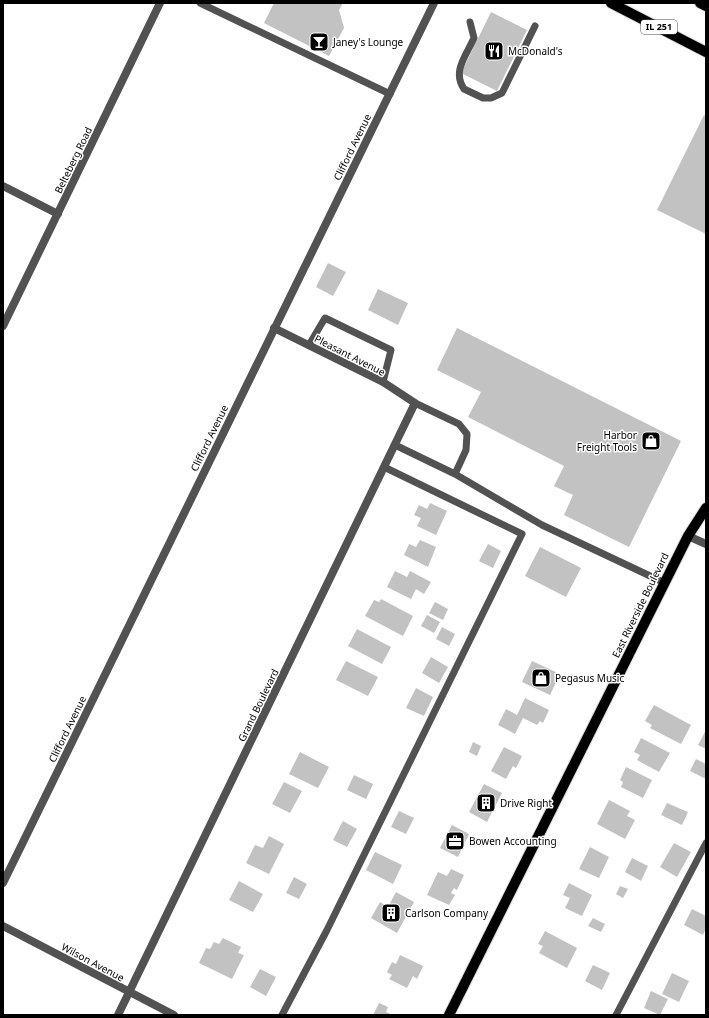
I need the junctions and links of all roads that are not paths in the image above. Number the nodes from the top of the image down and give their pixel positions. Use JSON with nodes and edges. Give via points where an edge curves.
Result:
{"nodes":[{"id":1,"x":160,"y":3,"type":"edge"},
{"id":2,"x":200,"y":3,"type":"edge"},
{"id":3,"x":434,"y":3,"type":"edge"},
{"id":4,"x":613,"y":3,"type":"edge"},
{"id":5,"x":700,"y":3,"type":"edge"},
{"id":6,"x":706,"y":6,"type":"edge"},
{"id":7,"x":470,"y":22,"type":"dead end"},
{"id":8,"x":535,"y":26,"type":"dead end"},
{"id":9,"x":706,"y":52,"type":"edge"},
{"id":10,"x":390,"y":94,"type":"junction"},
{"id":11,"x":3,"y":186,"type":"edge"},
{"id":12,"x":58,"y":214,"type":"junction"},
{"id":13,"x":3,"y":326,"type":"edge"},
{"id":14,"x":274,"y":328,"type":"junction"},
{"id":15,"x":309,"y":345,"type":"junction"},
{"id":16,"x":383,"y":382,"type":"junction"},
{"id":17,"x":415,"y":403,"type":"junction"},
{"id":18,"x":395,"y":445,"type":"junction"},
{"id":19,"x":384,"y":467,"type":"junction"},
{"id":20,"x":455,"y":474,"type":"junction"},
{"id":21,"x":706,"y":508,"type":"edge"},
{"id":22,"x":688,"y":536,"type":"junction"},
{"id":23,"x":706,"y":544,"type":"edge"},
{"id":24,"x":665,"y":583,"type":"junction"},
{"id":25,"x":706,"y":843,"type":"edge"},
{"id":26,"x":3,"y":883,"type":"edge"},
{"id":27,"x":3,"y":926,"type":"edge"},
{"id":28,"x":129,"y":993,"type":"junction"},
{"id":29,"x":118,"y":1015,"type":"edge"},
{"id":30,"x":174,"y":1015,"type":"edge"},
{"id":31,"x":282,"y":1015,"type":"edge"},
{"id":32,"x":450,"y":1015,"type":"edge"},
{"id":33,"x":616,"y":1015,"type":"edge"}],
"edges":[{"from":1,"to":12,"type":"street","name":"Belteberg Road"},
{"from":2,"to":10,"type":"lane"},
{"from":3,"to":10,"type":"street","name":"Clifford Avenue"},
{"from":4,"to":9,"type":"main road","number":"IL 251"},
{"from":5,"to":6,"type":"main road"},
{"from":7,"to":8,"type":"lane","via":[[474,38],[458,71],[458,77],[464,89],[483,98],[491,98],[502,93]]},
{"from":10,"to":14,"type":"street","name":"Clifford Avenue"},
{"from":11,"to":12,"type":"street"},
{"from":12,"to":13,"type":"street","name":"Belteberg Road"},
{"from":14,"to":15,"type":"street","name":"Pleasant Avenue"},
{"from":14,"to":26,"type":"street","name":"Clifford Avenue"},
{"from":15,"to":16,"type":"street","name":"Pleasant Avenue"},
{"from":15,"to":16,"type":"lane","via":[[325,318],[391,350]]},
{"from":16,"to":17,"type":"street","name":"Pleasant Avenue"},
{"from":17,"to":18,"type":"street","name":"Grand Boulevard"},
{"from":17,"to":20,"type":"lane","via":[[458,424],[467,434],[466,450]]},
{"from":18,"to":19,"type":"street","name":"Grand Boulevard"},
{"from":18,"to":20,"type":"lane"},
{"from":19,"to":28,"type":"street","name":"Grand Boulevard"},
{"from":19,"to":31,"type":"lane","via":[[522,534]]},
{"from":20,"to":24,"type":"lane","via":[[542,525]]},
{"from":21,"to":22,"type":"main road","name":"East Riverside Boulevard"},
{"from":22,"to":23,"type":"street"},
{"from":22,"to":24,"type":"main road","name":"East Riverside Boulevard"},
{"from":24,"to":32,"type":"main road","name":"East Riverside Boulevard"},
{"from":25,"to":33,"type":"lane"},
{"from":27,"to":28,"type":"street","name":"Wilson Avenue"},
{"from":28,"to":29,"type":"street","name":"Grand Boulevard"},
{"from":28,"to":30,"type":"street","name":"Wilson Avenue"}]}
